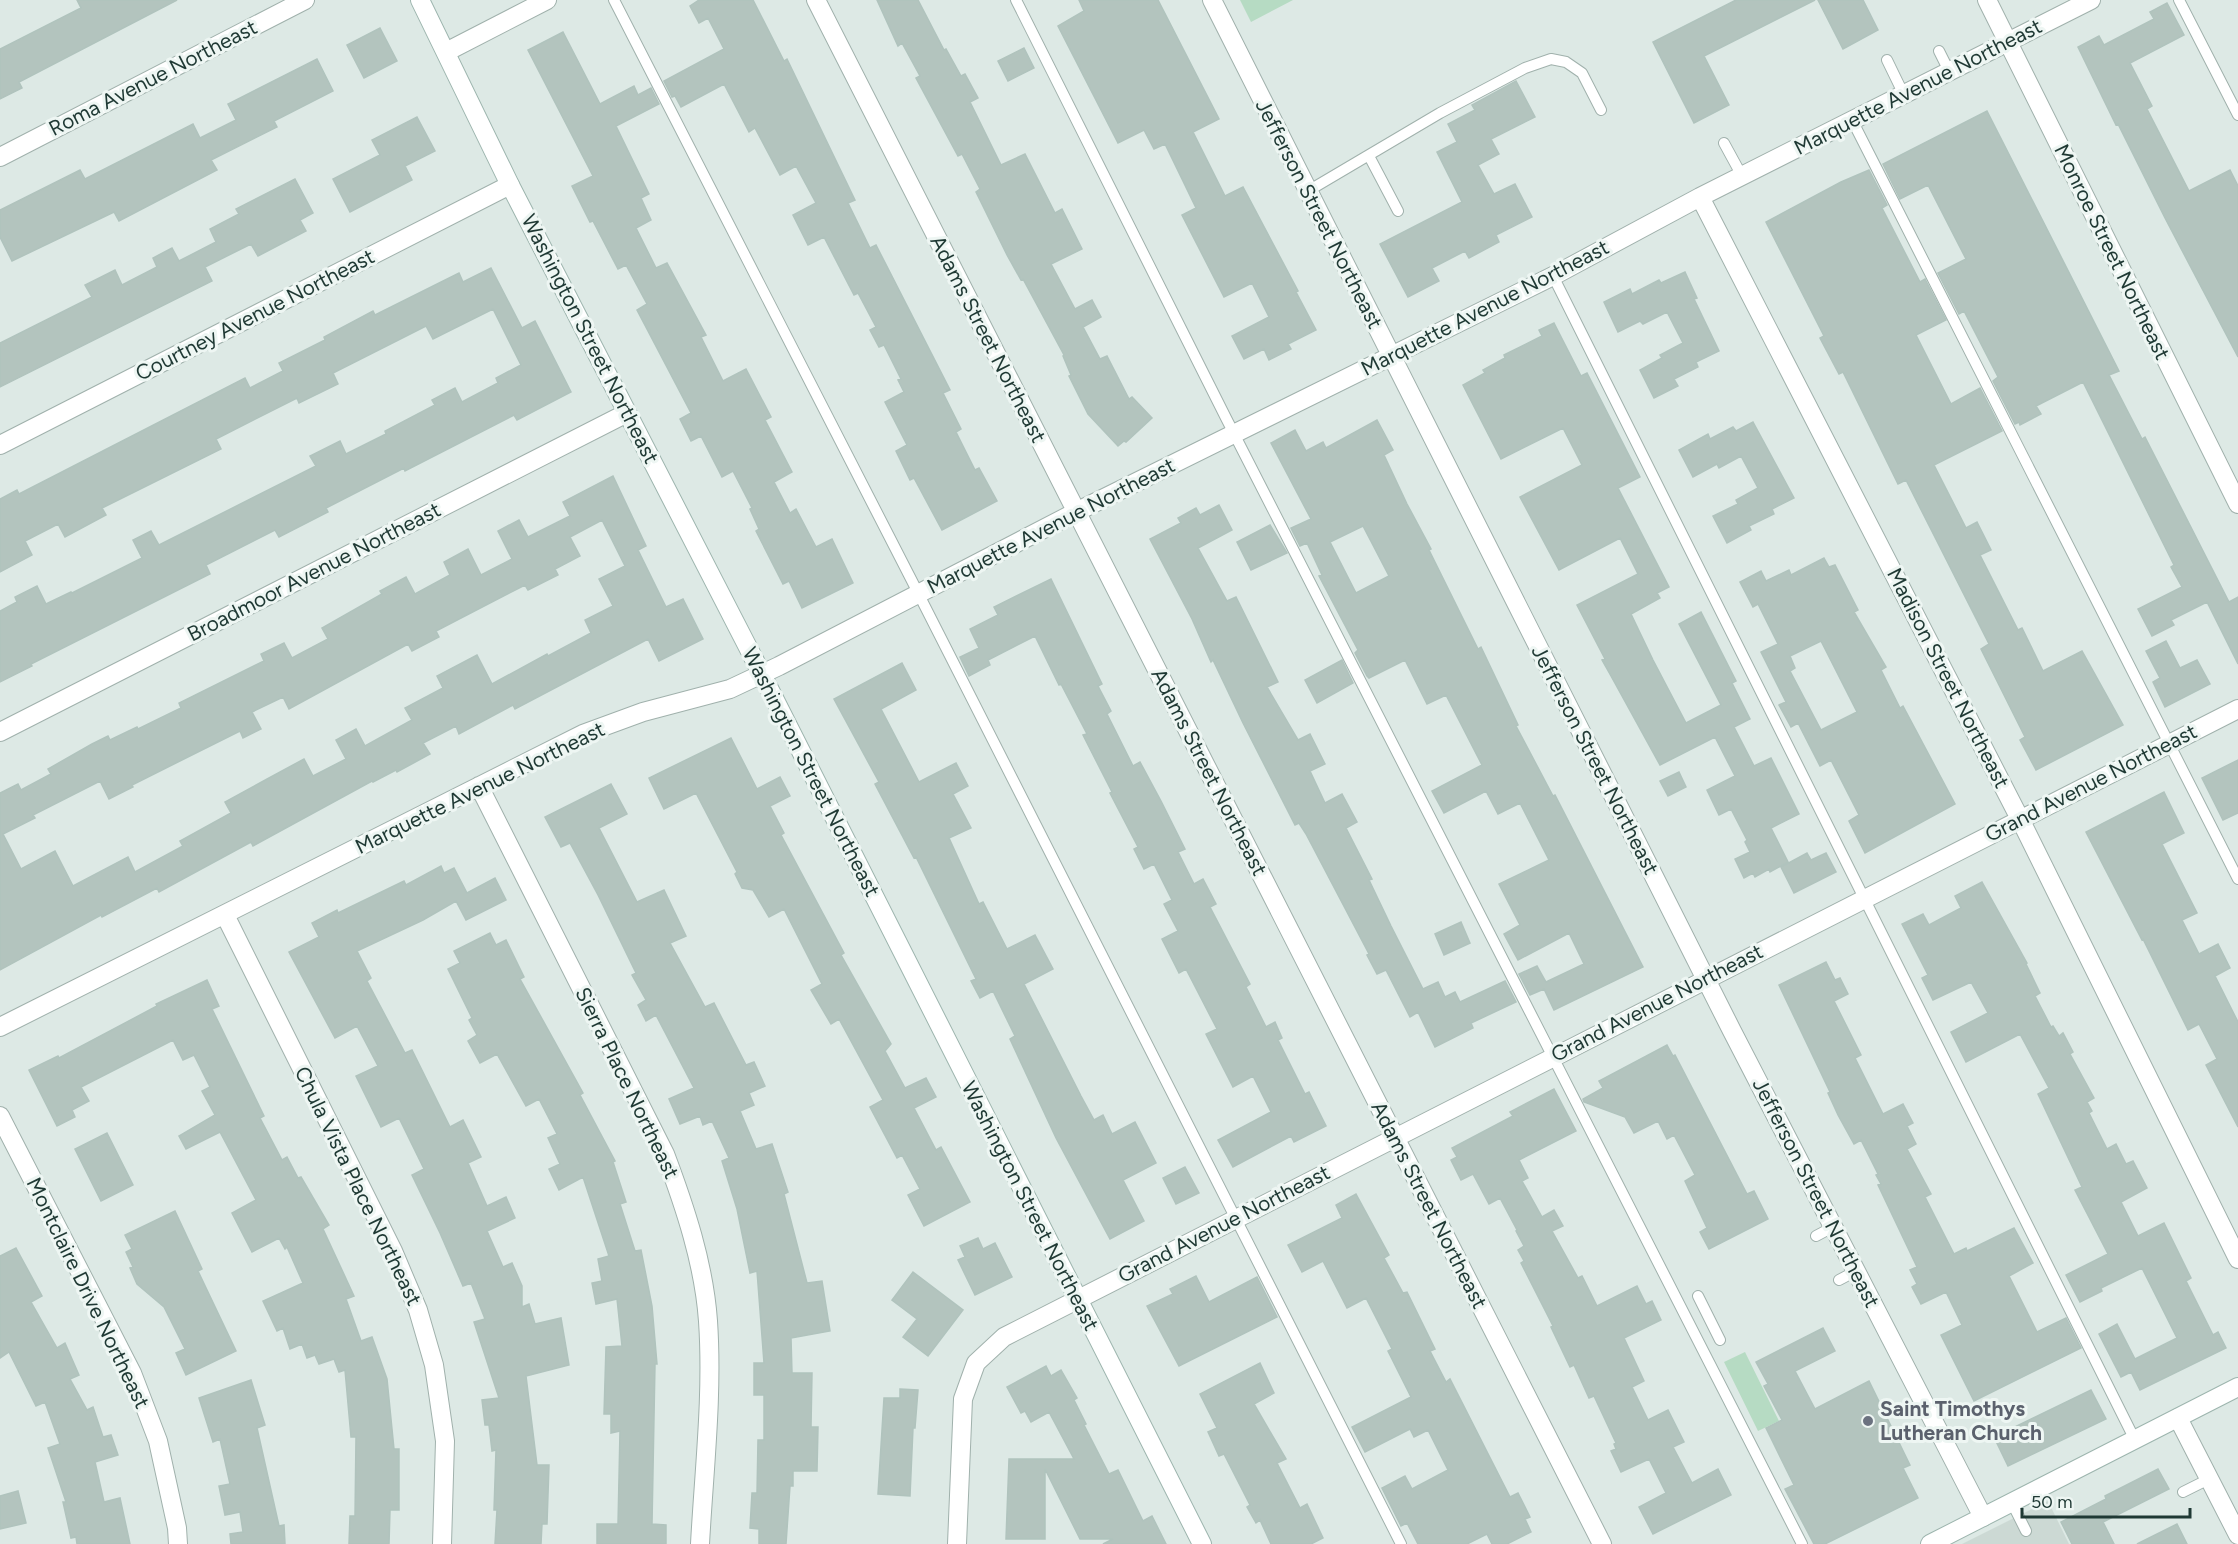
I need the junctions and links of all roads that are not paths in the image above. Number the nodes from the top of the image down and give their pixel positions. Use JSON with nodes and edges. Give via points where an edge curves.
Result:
{"nodes":[{"id":1,"x":305,"y":0,"type":"edge"},
{"id":2,"x":420,"y":0,"type":"edge"},
{"id":3,"x":548,"y":0,"type":"edge"},
{"id":4,"x":614,"y":0,"type":"edge"},
{"id":5,"x":816,"y":0,"type":"edge"},
{"id":6,"x":1016,"y":0,"type":"edge"},
{"id":7,"x":1212,"y":0,"type":"edge"},
{"id":8,"x":1987,"y":0,"type":"edge"},
{"id":9,"x":2091,"y":0,"type":"edge"},
{"id":10,"x":2179,"y":0,"type":"edge"},
{"id":11,"x":2008,"y":42,"type":"junction"},
{"id":12,"x":1939,"y":51,"type":"dead end"},
{"id":13,"x":446,"y":52,"type":"junction"},
{"id":14,"x":1887,"y":60,"type":"dead end"},
{"id":15,"x":1949,"y":71,"type":"junction"},
{"id":16,"x":1904,"y":94,"type":"junction"},
{"id":17,"x":1600,"y":110,"type":"dead end"},
{"id":18,"x":2238,"y":115,"type":"edge"},
{"id":19,"x":1852,"y":120,"type":"junction"},
{"id":20,"x":1724,"y":143,"type":"dead end"},
{"id":21,"x":1369,"y":156,"type":"junction"},
{"id":22,"x":0,"y":157,"type":"edge"},
{"id":23,"x":1742,"y":176,"type":"junction"},
{"id":24,"x":510,"y":185,"type":"junction"},
{"id":25,"x":1308,"y":191,"type":"junction"},
{"id":26,"x":1700,"y":197,"type":"junction"},
{"id":27,"x":1398,"y":211,"type":"dead end"},
{"id":28,"x":1553,"y":276,"type":"junction"},
{"id":29,"x":1391,"y":357,"type":"junction"},
{"id":30,"x":627,"y":413,"type":"junction"},
{"id":31,"x":1234,"y":434,"type":"junction"},
{"id":32,"x":0,"y":445,"type":"edge"},
{"id":33,"x":2238,"y":504,"type":"edge"},
{"id":34,"x":1076,"y":512,"type":"junction"},
{"id":35,"x":918,"y":594,"type":"junction"},
{"id":36,"x":762,"y":674,"type":"junction"},
{"id":37,"x":2238,"y":709,"type":"edge"},
{"id":38,"x":0,"y":732,"type":"edge"},
{"id":39,"x":2169,"y":744,"type":"junction"},
{"id":40,"x":479,"y":786,"type":"junction"},
{"id":41,"x":2020,"y":819,"type":"junction"},
{"id":42,"x":2238,"y":879,"type":"edge"},
{"id":43,"x":1865,"y":899,"type":"junction"},
{"id":44,"x":225,"y":915,"type":"junction"},
{"id":45,"x":1706,"y":979,"type":"junction"},
{"id":46,"x":0,"y":1027,"type":"edge"},
{"id":47,"x":1552,"y":1056,"type":"junction"},
{"id":48,"x":0,"y":1116,"type":"edge"},
{"id":49,"x":1395,"y":1137,"type":"junction"},
{"id":50,"x":1235,"y":1219,"type":"junction"},
{"id":51,"x":1833,"y":1227,"type":"junction"},
{"id":52,"x":1816,"y":1236,"type":"dead end"},
{"id":53,"x":2238,"y":1259,"type":"edge"},
{"id":54,"x":1856,"y":1271,"type":"junction"},
{"id":55,"x":1839,"y":1280,"type":"dead end"},
{"id":56,"x":1698,"y":1296,"type":"dead end"},
{"id":57,"x":1077,"y":1299,"type":"junction"},
{"id":58,"x":1720,"y":1340,"type":"dead end"},
{"id":59,"x":2238,"y":1387,"type":"edge"},
{"id":60,"x":2178,"y":1418,"type":"junction"},
{"id":61,"x":2135,"y":1440,"type":"junction"},
{"id":62,"x":2209,"y":1479,"type":"junction"},
{"id":63,"x":2183,"y":1492,"type":"dead end"},
{"id":64,"x":2012,"y":1503,"type":"junction"},
{"id":65,"x":1983,"y":1517,"type":"junction"},
{"id":66,"x":2026,"y":1531,"type":"dead end"},
{"id":67,"x":2238,"y":1535,"type":"edge"},
{"id":68,"x":178,"y":1544,"type":"edge"},
{"id":69,"x":442,"y":1544,"type":"edge"},
{"id":70,"x":700,"y":1544,"type":"edge"},
{"id":71,"x":957,"y":1544,"type":"edge"},
{"id":72,"x":1202,"y":1544,"type":"edge"},
{"id":73,"x":1401,"y":1544,"type":"edge"},
{"id":74,"x":1602,"y":1544,"type":"edge"},
{"id":75,"x":1802,"y":1544,"type":"edge"},
{"id":76,"x":1930,"y":1544,"type":"edge"}],
"edges":[{"from":1,"to":22,"type":"street","name":"Roma Avenue Northeast"},
{"from":2,"to":13,"type":"street","name":"Washington Street Northeast"},
{"from":3,"to":13,"type":"street"},
{"from":4,"to":35,"type":"lane"},
{"from":5,"to":34,"type":"street","name":"Adams Street Northeast"},
{"from":6,"to":31,"type":"lane"},
{"from":7,"to":25,"type":"street","name":"Jefferson Street Northeast"},
{"from":8,"to":11,"type":"street","name":"Monroe Street Northeast"},
{"from":9,"to":11,"type":"street","name":"Marquette Avenue Northeast"},
{"from":10,"to":18,"type":"lane"},
{"from":11,"to":15,"type":"street","name":"Marquette Avenue Northeast"},
{"from":11,"to":33,"type":"street","name":"Monroe Street Northeast"},
{"from":12,"to":15,"type":"lane"},
{"from":13,"to":24,"type":"street","name":"Washington Street Northeast"},
{"from":14,"to":16,"type":"lane"},
{"from":15,"to":16,"type":"street","name":"Marquette Avenue Northeast"},
{"from":16,"to":19,"type":"street","name":"Marquette Avenue Northeast"},
{"from":17,"to":21,"type":"lane","via":[[1582,73],[1566,62],[1551,59],[1525,68]]},
{"from":19,"to":23,"type":"street","name":"Marquette Avenue Northeast"},
{"from":19,"to":39,"type":"lane"},
{"from":20,"to":23,"type":"lane"},
{"from":21,"to":25,"type":"lane"},
{"from":21,"to":27,"type":"lane"},
{"from":23,"to":26,"type":"street","name":"Marquette Avenue Northeast"},
{"from":24,"to":30,"type":"street","name":"Washington Street Northeast"},
{"from":24,"to":32,"type":"street","name":"Courtney Avenue Northeast"},
{"from":25,"to":29,"type":"street","name":"Jefferson Street Northeast"},
{"from":26,"to":28,"type":"street","name":"Marquette Avenue Northeast"},
{"from":26,"to":41,"type":"street","name":"Madison Street Northeast"},
{"from":28,"to":29,"type":"street","name":"Marquette Avenue Northeast"},
{"from":28,"to":43,"type":"lane"},
{"from":29,"to":31,"type":"street","name":"Marquette Avenue Northeast"},
{"from":29,"to":45,"type":"street","name":"Jefferson Street Northeast"},
{"from":30,"to":36,"type":"street","name":"Washington Street Northeast"},
{"from":30,"to":38,"type":"street","name":"Broadmoor Avenue Northeast"},
{"from":31,"to":34,"type":"street","name":"Marquette Avenue Northeast"},
{"from":31,"to":47,"type":"lane"},
{"from":34,"to":35,"type":"street","name":"Marquette Avenue Northeast"},
{"from":34,"to":49,"type":"street","name":"Adams Street Northeast"},
{"from":35,"to":36,"type":"street","name":"Marquette Avenue Northeast"},
{"from":35,"to":50,"type":"lane"},
{"from":36,"to":40,"type":"street","name":"Marquette Avenue Northeast","via":[[730,689],[643,712],[583,734]]},
{"from":36,"to":57,"type":"street","name":"Washington Street Northeast"},
{"from":37,"to":39,"type":"street","name":"Grand Avenue Northeast"},
{"from":39,"to":41,"type":"street","name":"Grand Avenue Northeast"},
{"from":39,"to":42,"type":"lane"},
{"from":40,"to":44,"type":"street","name":"Marquette Avenue Northeast"},
{"from":40,"to":70,"type":"street","name":"Sierra Place Northeast","via":[[665,1154],[683,1203],[708,1319]]},
{"from":41,"to":43,"type":"street","name":"Grand Avenue Northeast"},
{"from":41,"to":53,"type":"street","name":"Madison Street Northeast"},
{"from":43,"to":45,"type":"street","name":"Grand Avenue Northeast"},
{"from":43,"to":61,"type":"lane"},
{"from":44,"to":46,"type":"street","name":"Marquette Avenue Northeast"},
{"from":44,"to":69,"type":"street","name":"Chula Vista Place Northeast","via":[[393,1251],[418,1310],[434,1365],[445,1442]]},
{"from":45,"to":47,"type":"street","name":"Grand Avenue Northeast"},
{"from":45,"to":51,"type":"street","name":"Jefferson Street Northeast"},
{"from":47,"to":49,"type":"street","name":"Grand Avenue Northeast"},
{"from":47,"to":75,"type":"lane"},
{"from":48,"to":68,"type":"street","name":"Montclaire Drive Northeast","via":[[132,1373],[158,1441]]},
{"from":49,"to":50,"type":"street","name":"Grand Avenue Northeast"},
{"from":49,"to":74,"type":"street","name":"Adams Street Northeast"},
{"from":50,"to":57,"type":"street","name":"Grand Avenue Northeast"},
{"from":50,"to":73,"type":"lane"},
{"from":51,"to":52,"type":"lane"},
{"from":51,"to":54,"type":"street","name":"Jefferson Street Northeast"},
{"from":54,"to":55,"type":"lane"},
{"from":54,"to":65,"type":"street","name":"Jefferson Street Northeast"},
{"from":56,"to":58,"type":"lane"},
{"from":57,"to":71,"type":"street","name":"Grand Avenue Northeast","via":[[1004,1337],[976,1363],[963,1400]]},
{"from":57,"to":72,"type":"street","name":"Washington Street Northeast"},
{"from":59,"to":60,"type":"street"},
{"from":60,"to":61,"type":"street"},
{"from":60,"to":62,"type":"street"},
{"from":61,"to":64,"type":"street"},
{"from":62,"to":63,"type":"lane"},
{"from":62,"to":67,"type":"street"},
{"from":64,"to":65,"type":"street"},
{"from":64,"to":66,"type":"lane"},
{"from":65,"to":76,"type":"street"}]}
